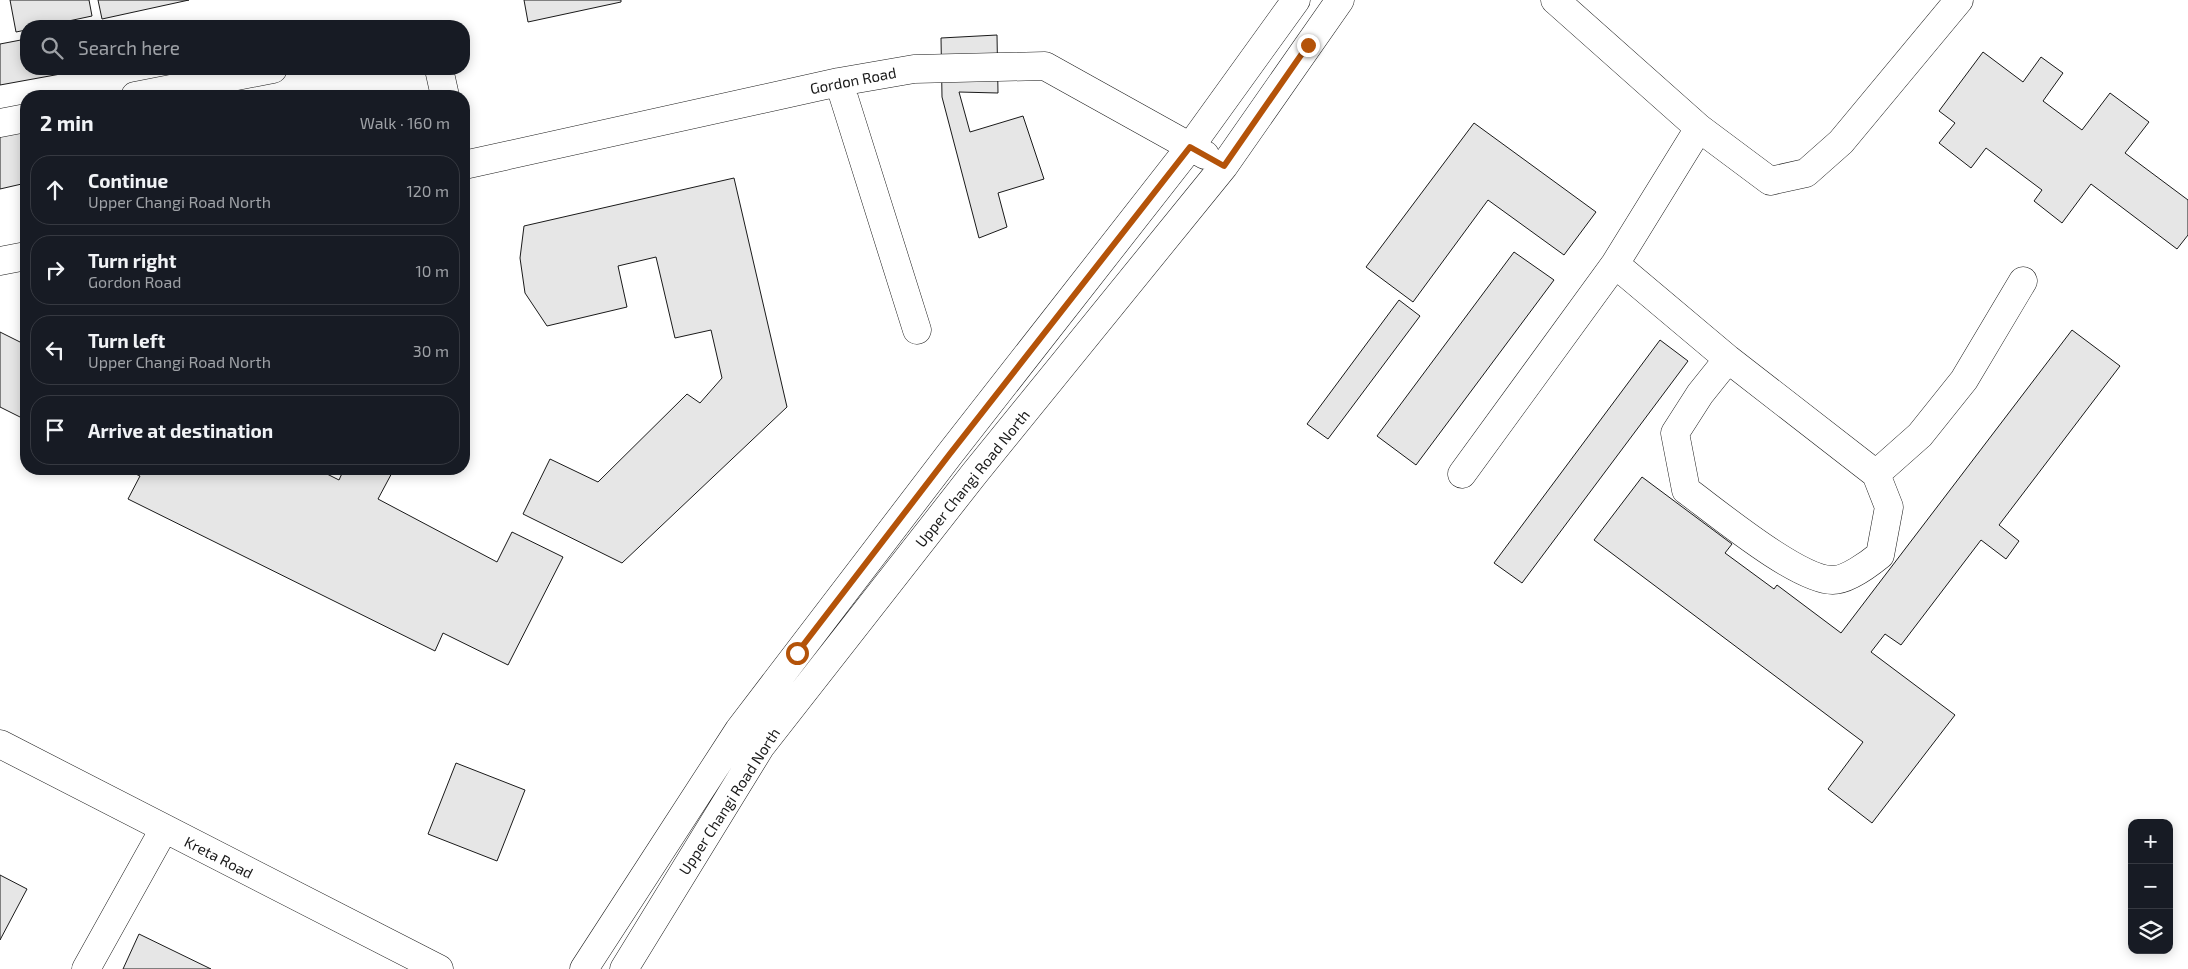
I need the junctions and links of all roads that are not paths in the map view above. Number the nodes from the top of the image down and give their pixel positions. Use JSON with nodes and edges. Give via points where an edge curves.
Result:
{"nodes":[{"id":1,"x":1296,"y":0,"type":"edge"},
{"id":2,"x":1340,"y":0,"type":"edge"},
{"id":3,"x":1555,"y":0,"type":"edge"},
{"id":4,"x":1959,"y":0,"type":"edge"},
{"id":5,"x":242,"y":75,"type":"edge"},
{"id":6,"x":440,"y":75,"type":"edge"},
{"id":7,"x":839,"y":82,"type":"junction"},
{"id":8,"x":165,"y":90,"type":"edge"},
{"id":9,"x":444,"y":90,"type":"edge"},
{"id":10,"x":20,"y":119,"type":"edge"},
{"id":11,"x":0,"y":123,"type":"edge"},
{"id":12,"x":1699,"y":128,"type":"junction"},
{"id":13,"x":1190,"y":147,"type":"junction"},
{"id":14,"x":470,"y":164,"type":"edge"},
{"id":15,"x":1224,"y":166,"type":"junction"},
{"id":16,"x":20,"y":257,"type":"edge"},
{"id":17,"x":0,"y":261,"type":"edge"},
{"id":18,"x":1615,"y":264,"type":"junction"},
{"id":19,"x":2023,"y":281,"type":"dead end"},
{"id":20,"x":917,"y":330,"type":"dead end"},
{"id":21,"x":1728,"y":359,"type":"junction"},
{"id":22,"x":1462,"y":474,"type":"dead end"},
{"id":23,"x":1876,"y":474,"type":"junction"},
{"id":24,"x":0,"y":744,"type":"edge"},
{"id":25,"x":164,"y":829,"type":"junction"},
{"id":26,"x":86,"y":969,"type":"edge"},
{"id":27,"x":439,"y":969,"type":"edge"},
{"id":28,"x":584,"y":969,"type":"edge"},
{"id":29,"x":624,"y":969,"type":"edge"}],
"edges":[{"from":1,"to":13,"type":"street","name":"Upper Changi Road North"},
{"from":2,"to":15,"type":"street","name":"Upper Changi Road North"},
{"from":3,"to":12,"type":"street"},
{"from":4,"to":12,"type":"street","via":[[1841,142],[1806,173],[1770,181]]},
{"from":5,"to":8,"type":"street"},
{"from":6,"to":9,"type":"street"},
{"from":7,"to":13,"type":"street","name":"Gordon Road","via":[[914,69],[1045,66]]},
{"from":7,"to":14,"type":"street","name":"Gordon Road"},
{"from":7,"to":20,"type":"street"},
{"from":10,"to":11,"type":"street"},
{"from":12,"to":18,"type":"street"},
{"from":13,"to":15,"type":"street","name":"Gordon Road"},
{"from":13,"to":28,"type":"street","name":"Upper Changi Road North","via":[[739,730]]},
{"from":15,"to":29,"type":"street","name":"Upper Changi Road North","via":[[974,474],[761,746]]},
{"from":16,"to":17,"type":"street"},
{"from":18,"to":21,"type":"street"},
{"from":18,"to":22,"type":"street"},
{"from":19,"to":23,"type":"street","via":[[1964,380],[1920,435]]},
{"from":21,"to":23,"type":"street"},
{"from":21,"to":23,"type":"street","via":[[1675,433],[1686,490],[1786,563],[1811,575],[1833,580],[1863,569],[1880,555],[1889,506]]},
{"from":24,"to":25,"type":"street","name":"Kreta Road"},
{"from":25,"to":26,"type":"street"},
{"from":25,"to":27,"type":"street","name":"Kreta Road"}]}
